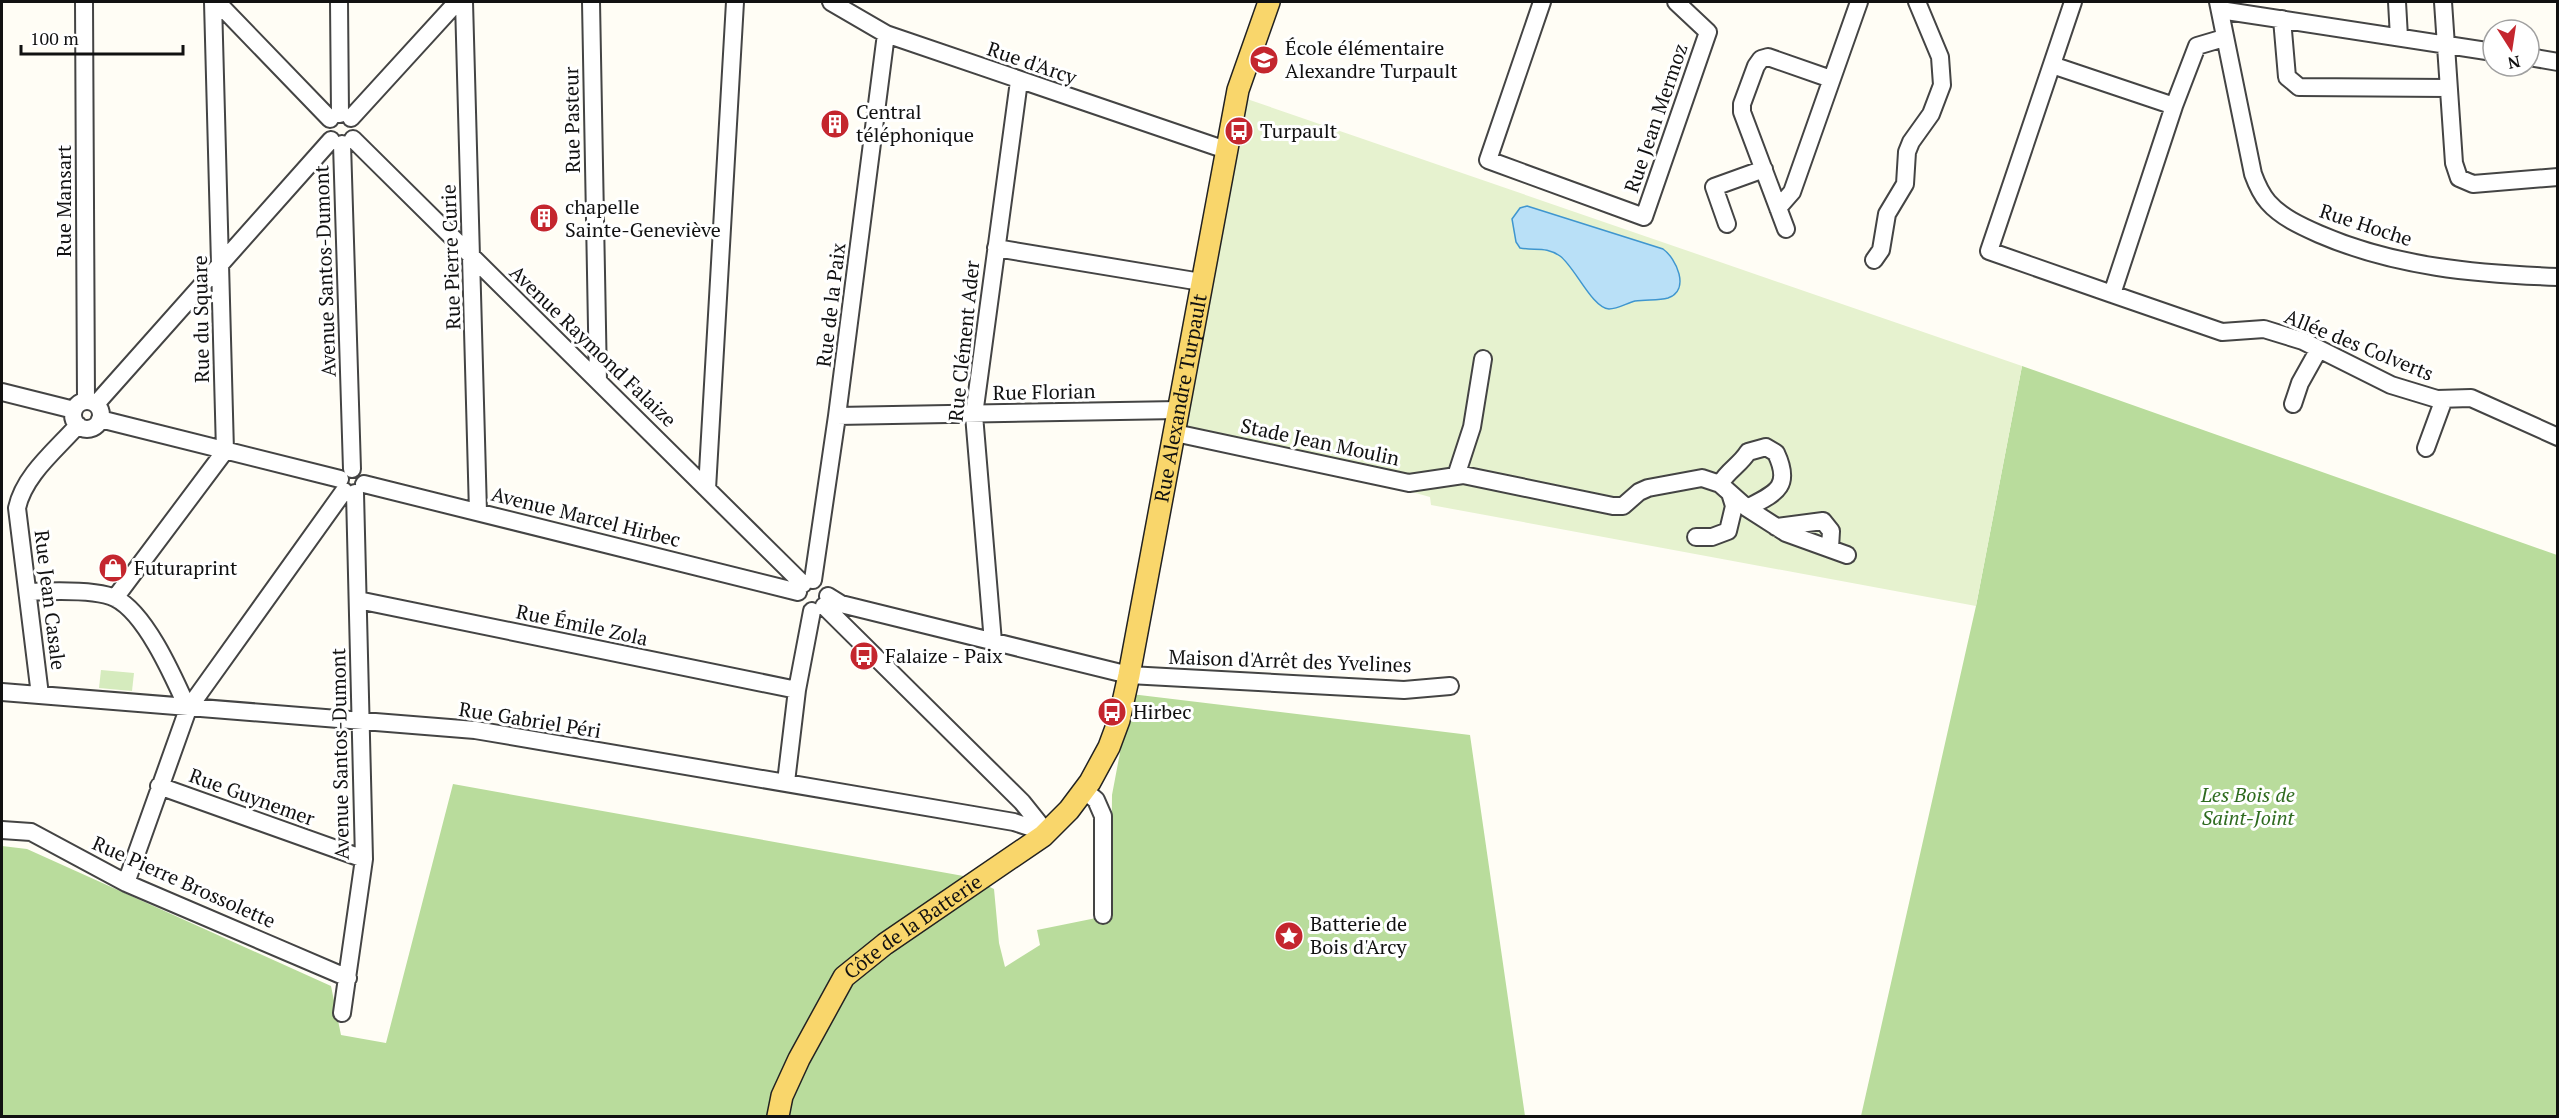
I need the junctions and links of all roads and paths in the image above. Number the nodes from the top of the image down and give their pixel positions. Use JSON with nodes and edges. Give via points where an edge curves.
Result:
{"nodes":[{"id":1,"x":84,"y":2,"type":"edge"},
{"id":2,"x":215,"y":2,"type":"edge"},
{"id":3,"x":339,"y":2,"type":"edge"},
{"id":4,"x":457,"y":2,"type":"edge"},
{"id":5,"x":464,"y":2,"type":"edge"},
{"id":6,"x":591,"y":2,"type":"edge"},
{"id":7,"x":735,"y":2,"type":"edge"},
{"id":8,"x":831,"y":2,"type":"edge"},
{"id":9,"x":1269,"y":2,"type":"edge"},
{"id":10,"x":1542,"y":2,"type":"edge"},
{"id":11,"x":1676,"y":2,"type":"edge"},
{"id":12,"x":1859,"y":2,"type":"edge"},
{"id":13,"x":1917,"y":2,"type":"edge"},
{"id":14,"x":2073,"y":2,"type":"edge"},
{"id":15,"x":2397,"y":2,"type":"edge"},
{"id":16,"x":2443,"y":2,"type":"edge"},
{"id":17,"x":2219,"y":6,"type":"edge"},
{"id":18,"x":2282,"y":19,"type":"junction"},
{"id":19,"x":886,"y":34,"type":"junction"},
{"id":20,"x":2399,"y":37,"type":"junction"},
{"id":21,"x":2224,"y":38,"type":"junction"},
{"id":22,"x":2446,"y":44,"type":"junction"},
{"id":23,"x":2481,"y":50,"type":"edge"},
{"id":24,"x":2541,"y":59,"type":"edge"},
{"id":25,"x":2558,"y":62,"type":"edge"},
{"id":26,"x":2052,"y":64,"type":"junction"},
{"id":27,"x":1831,"y":79,"type":"junction"},
{"id":28,"x":1019,"y":81,"type":"junction"},
{"id":29,"x":2448,"y":88,"type":"junction"},
{"id":30,"x":2174,"y":106,"type":"junction"},
{"id":31,"x":341,"y":117,"type":"junction"},
{"id":32,"x":342,"y":141,"type":"junction"},
{"id":33,"x":1226,"y":150,"type":"junction"},
{"id":34,"x":1764,"y":168,"type":"junction"},
{"id":35,"x":2558,"y":177,"type":"edge"},
{"id":36,"x":1778,"y":208,"type":"junction"},
{"id":37,"x":1727,"y":224,"type":"dead end"},
{"id":38,"x":1786,"y":229,"type":"dead end"},
{"id":39,"x":996,"y":248,"type":"junction"},
{"id":40,"x":472,"y":258,"type":"junction"},
{"id":41,"x":1874,"y":260,"type":"dead end"},
{"id":42,"x":221,"y":266,"type":"junction"},
{"id":43,"x":2558,"y":277,"type":"edge"},
{"id":44,"x":1201,"y":282,"type":"junction"},
{"id":45,"x":2112,"y":294,"type":"junction"},
{"id":46,"x":2319,"y":349,"type":"junction"},
{"id":47,"x":1483,"y":359,"type":"dead end"},
{"id":48,"x":598,"y":381,"type":"junction"},
{"id":49,"x":2,"y":392,"type":"edge"},
{"id":50,"x":2444,"y":399,"type":"junction"},
{"id":51,"x":2293,"y":404,"type":"dead end"},
{"id":52,"x":1179,"y":410,"type":"junction"},
{"id":53,"x":87,"y":412,"type":"junction"},
{"id":54,"x":974,"y":415,"type":"junction"},
{"id":55,"x":837,"y":416,"type":"junction"},
{"id":56,"x":1175,"y":433,"type":"junction"},
{"id":57,"x":2558,"y":437,"type":"edge"},
{"id":58,"x":2426,"y":448,"type":"dead end"},
{"id":59,"x":225,"y":451,"type":"junction"},
{"id":60,"x":1456,"y":476,"type":"junction"},
{"id":61,"x":351,"y":484,"type":"junction"},
{"id":62,"x":1725,"y":488,"type":"junction"},
{"id":63,"x":708,"y":489,"type":"junction"},
{"id":64,"x":1747,"y":508,"type":"junction"},
{"id":65,"x":478,"y":512,"type":"junction"},
{"id":66,"x":1776,"y":527,"type":"junction"},
{"id":67,"x":1696,"y":537,"type":"dead end"},
{"id":68,"x":1830,"y":548,"type":"junction"},
{"id":69,"x":1847,"y":555,"type":"dead end"},
{"id":70,"x":805,"y":585,"type":"junction"},
{"id":71,"x":28,"y":592,"type":"junction"},
{"id":72,"x":115,"y":598,"type":"junction"},
{"id":73,"x":358,"y":600,"type":"junction"},
{"id":74,"x":821,"y":604,"type":"junction"},
{"id":75,"x":993,"y":642,"type":"junction"},
{"id":76,"x":1129,"y":675,"type":"junction"},
{"id":77,"x":1450,"y":686,"type":"dead end"},
{"id":78,"x":797,"y":690,"type":"junction"},
{"id":79,"x":2,"y":692,"type":"edge"},
{"id":80,"x":40,"y":695,"type":"junction"},
{"id":81,"x":188,"y":709,"type":"junction"},
{"id":82,"x":361,"y":721,"type":"junction"},
{"id":83,"x":786,"y":782,"type":"junction"},
{"id":84,"x":159,"y":786,"type":"junction"},
{"id":85,"x":1084,"y":790,"type":"junction"},
{"id":86,"x":2,"y":830,"type":"edge"},
{"id":87,"x":1047,"y":833,"type":"junction"},
{"id":88,"x":1020,"y":851,"type":"joint"},
{"id":89,"x":364,"y":859,"type":"junction"},
{"id":90,"x":126,"y":883,"type":"junction"},
{"id":91,"x":1103,"y":915,"type":"dead end"},
{"id":92,"x":348,"y":978,"type":"junction"},
{"id":93,"x":342,"y":1013,"type":"dead end"},
{"id":94,"x":778,"y":1116,"type":"edge"}],
"edges":[{"from":1,"to":53,"type":"street","name":"Rue Mansart"},
{"from":2,"to":31,"type":"street"},
{"from":2,"to":42,"type":"street","name":"Rue du Square"},
{"from":3,"to":31,"type":"street"},
{"from":4,"to":31,"type":"street"},
{"from":5,"to":40,"type":"street","name":"Rue Pierre Curie"},
{"from":6,"to":48,"type":"street","name":"Rue Pasteur"},
{"from":7,"to":63,"type":"street"},
{"from":8,"to":19,"type":"street","name":"Rue d'Arcy"},
{"from":9,"to":33,"type":"main road","name":"Rue Alexandre Turpault","via":[[1238,90]]},
{"from":10,"to":11,"type":"street","name":"Rue Jean Mermoz","via":[[1488,160],[1644,217],[1708,33]]},
{"from":12,"to":27,"type":"street"},
{"from":13,"to":41,"type":"street","via":[[1942,70],[1939,100],[1911,142],[1905,184],[1887,214],[1881,250]]},
{"from":14,"to":26,"type":"street"},
{"from":15,"to":20,"type":"street"},
{"from":16,"to":22,"type":"street"},
{"from":17,"to":18,"type":"street"},
{"from":17,"to":21,"type":"street","name":"Rue Hoche"},
{"from":18,"to":20,"type":"street"},
{"from":18,"to":29,"type":"street","via":[[2287,77],[2299,87]]},
{"from":19,"to":28,"type":"street","name":"Rue d'Arcy"},
{"from":19,"to":55,"type":"street","name":"Rue de la Paix"},
{"from":20,"to":22,"type":"street"},
{"from":21,"to":30,"type":"street","via":[[2197,46]]},
{"from":21,"to":43,"type":"street","name":"Rue Hoche","via":[[2253,174],[2259,190],[2282,215],[2334,240],[2417,264],[2457,272]]},
{"from":22,"to":23,"type":"street"},
{"from":22,"to":29,"type":"street"},
{"from":24,"to":25,"type":"street"},
{"from":26,"to":30,"type":"street"},
{"from":26,"to":45,"type":"street","name":"Allée des Colverts","via":[[1989,252]]},
{"from":27,"to":34,"type":"street","via":[[1768,57],[1761,59],[1742,104]]},
{"from":27,"to":36,"type":"street","via":[[1792,192]]},
{"from":28,"to":33,"type":"street","name":"Rue d'Arcy"},
{"from":28,"to":39,"type":"street","name":"Rue Clément Ader"},
{"from":29,"to":35,"type":"street","via":[[2454,163],[2459,178],[2473,184]]},
{"from":30,"to":45,"type":"street"},
{"from":31,"to":32,"type":"street","via":[[356,130]]},
{"from":31,"to":32,"type":"street","via":[[327,132]]},
{"from":32,"to":40,"type":"street","name":"Avenue Raymond Falaize"},
{"from":32,"to":42,"type":"street","name":"Rue Jean Casale"},
{"from":32,"to":61,"type":"street","name":"Avenue Santos-Dumont"},
{"from":33,"to":44,"type":"main road","name":"Rue Alexandre Turpault"},
{"from":34,"to":36,"type":"street"},
{"from":34,"to":37,"type":"street","via":[[1714,187]]},
{"from":36,"to":38,"type":"street"},
{"from":39,"to":44,"type":"street"},
{"from":39,"to":54,"type":"street","name":"Rue Clément Ader"},
{"from":40,"to":48,"type":"street","name":"Avenue Raymond Falaize"},
{"from":40,"to":65,"type":"street","name":"Rue Pierre Curie"},
{"from":42,"to":53,"type":"street","name":"Rue Jean Casale"},
{"from":42,"to":59,"type":"street","name":"Rue du Square"},
{"from":44,"to":52,"type":"main road","name":"Rue Alexandre Turpault"},
{"from":45,"to":46,"type":"street","name":"Allée des Colverts","via":[[2222,332],[2264,329]]},
{"from":46,"to":50,"type":"street","name":"Allée des Colverts","via":[[2391,386]]},
{"from":46,"to":51,"type":"street"},
{"from":47,"to":60,"type":"street","via":[[1472,427]]},
{"from":48,"to":63,"type":"street","name":"Avenue Raymond Falaize"},
{"from":49,"to":53,"type":"street","name":"Avenue Marcel Hirbec"},
{"from":50,"to":57,"type":"street","name":"Allée des Colverts","via":[[2471,398]]},
{"from":50,"to":58,"type":"street"},
{"from":52,"to":54,"type":"street","name":"Rue Florian"},
{"from":52,"to":56,"type":"main road","name":"Rue Alexandre Turpault"},
{"from":53,"to":59,"type":"street","name":"Avenue Marcel Hirbec"},
{"from":53,"to":71,"type":"street","name":"Rue Jean Casale","via":[[20,493],[17,508]]},
{"from":54,"to":55,"type":"street","name":"Rue Florian"},
{"from":54,"to":75,"type":"street","name":"Rue Clément Ader"},
{"from":55,"to":70,"type":"street","name":"Rue de la Paix"},
{"from":56,"to":60,"type":"street","name":"Stade Jean Moulin","via":[[1409,483]]},
{"from":56,"to":76,"type":"main road","name":"Rue Alexandre Turpault"},
{"from":59,"to":61,"type":"street","name":"Avenue Marcel Hirbec"},
{"from":59,"to":72,"type":"street"},
{"from":60,"to":62,"type":"street","name":"Stade Jean Moulin","via":[[1613,506],[1623,506],[1648,488],[1702,477]]},
{"from":61,"to":65,"type":"street","name":"Avenue Marcel Hirbec"},
{"from":61,"to":73,"type":"street","name":"Avenue Santos-Dumont"},
{"from":61,"to":81,"type":"street"},
{"from":62,"to":64,"type":"street"},
{"from":62,"to":64,"type":"street","via":[[1728,471],[1742,462],[1748,452],[1766,447],[1776,453],[1785,474],[1782,485]]},
{"from":62,"to":67,"type":"street","via":[[1734,506],[1728,531]]},
{"from":63,"to":70,"type":"street","name":"Avenue Raymond Falaize"},
{"from":64,"to":66,"type":"street"},
{"from":65,"to":70,"type":"street","name":"Avenue Marcel Hirbec"},
{"from":66,"to":68,"type":"street","via":[[1807,543]]},
{"from":66,"to":68,"type":"street","via":[[1823,521],[1831,531]]},
{"from":68,"to":69,"type":"street"},
{"from":70,"to":74,"type":"street","via":[[826,587]]},
{"from":70,"to":74,"type":"street","via":[[800,604]]},
{"from":71,"to":72,"type":"street","via":[[54,590]]},
{"from":71,"to":80,"type":"street","name":"Rue Jean Casale"},
{"from":72,"to":81,"type":"street","via":[[146,628]]},
{"from":73,"to":78,"type":"street","name":"Rue Émile Zola"},
{"from":73,"to":82,"type":"street","name":"Avenue Santos-Dumont"},
{"from":74,"to":75,"type":"street","via":[[841,604]]},
{"from":74,"to":78,"type":"street"},
{"from":74,"to":87,"type":"street","via":[[1022,802]]},
{"from":75,"to":76,"type":"street"},
{"from":76,"to":77,"type":"street","name":"Maison d'Arrêt des Yvelines","via":[[1404,690]]},
{"from":76,"to":85,"type":"main road","name":"Rue Alexandre Turpault","via":[[1109,747]]},
{"from":78,"to":83,"type":"street"},
{"from":79,"to":80,"type":"street","name":"Rue Gabriel Péri"},
{"from":80,"to":81,"type":"street","name":"Rue Gabriel Péri"},
{"from":81,"to":82,"type":"street","name":"Rue Gabriel Péri"},
{"from":81,"to":84,"type":"street"},
{"from":82,"to":83,"type":"street","name":"Rue Gabriel Péri","via":[[475,730]]},
{"from":82,"to":89,"type":"street","name":"Avenue Santos-Dumont"},
{"from":83,"to":87,"type":"street","name":"Rue Gabriel Péri","via":[[1014,822]]},
{"from":84,"to":89,"type":"street","name":"Rue Guynemer"},
{"from":84,"to":90,"type":"street"},
{"from":85,"to":87,"type":"main road","name":"Rue Alexandre Turpault"},
{"from":85,"to":91,"type":"street","via":[[1096,800],[1103,816]]},
{"from":86,"to":90,"type":"street","name":"Rue Pierre Brossolette","via":[[31,832]]},
{"from":87,"to":88,"type":"main road","name":"Rue Alexandre Turpault"},
{"from":88,"to":94,"type":"main road","name":"Côte de la Batterie","via":[[844,977],[799,1059],[782,1096]]},
{"from":89,"to":92,"type":"street","name":"Avenue Santos-Dumont"},
{"from":90,"to":92,"type":"street","name":"Rue Pierre Brossolette"},
{"from":92,"to":93,"type":"street","name":"Avenue Santos-Dumont"}]}
